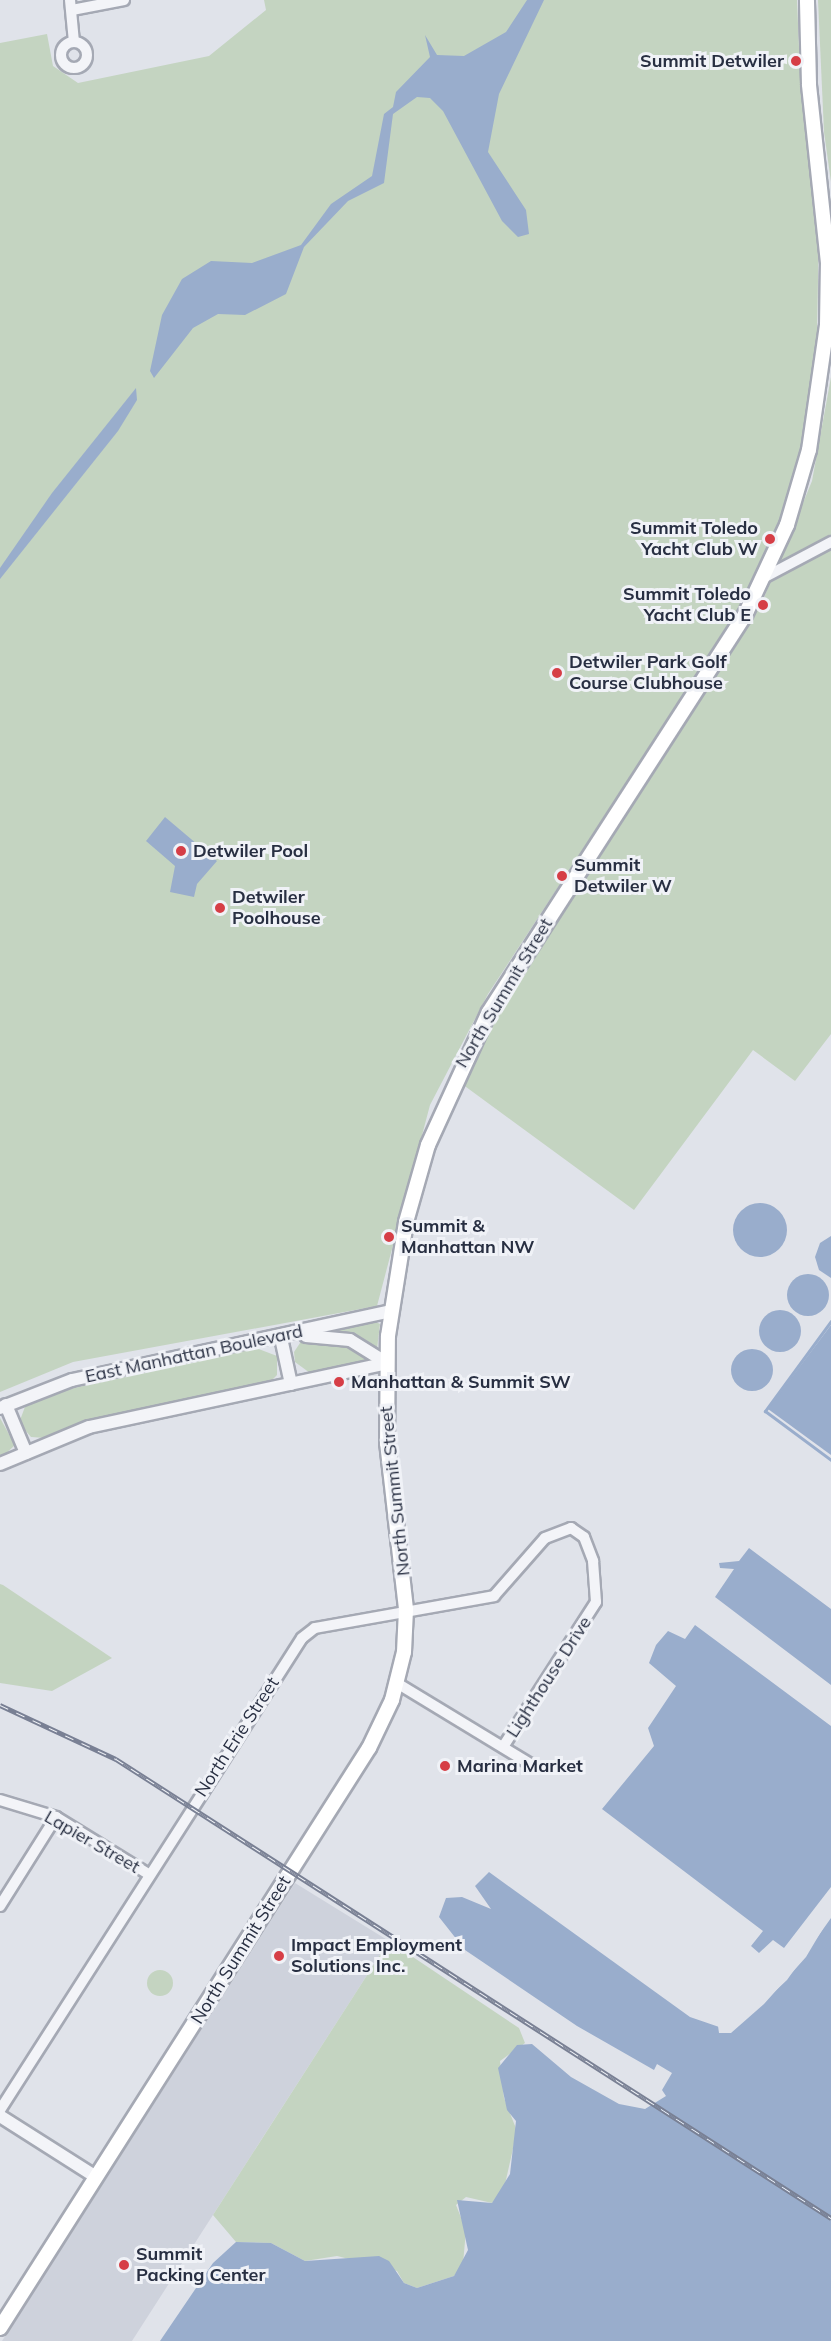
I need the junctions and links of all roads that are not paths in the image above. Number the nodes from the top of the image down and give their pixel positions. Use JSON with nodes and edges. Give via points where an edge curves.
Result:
{"nodes":[{"id":1,"x":124,"y":0,"type":"edge"},
{"id":2,"x":807,"y":0,"type":"edge"},
{"id":3,"x":71,"y":5,"type":"edge"},
{"id":4,"x":74,"y":42,"type":"dead end"},
{"id":5,"x":831,"y":542,"type":"edge"},
{"id":6,"x":765,"y":577,"type":"junction"},
{"id":7,"x":391,"y":1311,"type":"junction"},
{"id":8,"x":281,"y":1338,"type":"junction"},
{"id":9,"x":387,"y":1363,"type":"junction"},
{"id":10,"x":291,"y":1384,"type":"junction"},
{"id":11,"x":3,"y":1406,"type":"edge"},
{"id":12,"x":26,"y":1453,"type":"junction"},
{"id":13,"x":0,"y":1464,"type":"edge"},
{"id":14,"x":584,"y":1537,"type":"joint"},
{"id":15,"x":406,"y":1609,"type":"junction"},
{"id":16,"x":397,"y":1683,"type":"junction"},
{"id":17,"x":503,"y":1747,"type":"junction"},
{"id":18,"x":530,"y":1764,"type":"dead end"},
{"id":19,"x":0,"y":1800,"type":"edge"},
{"id":20,"x":56,"y":1817,"type":"junction"},
{"id":21,"x":150,"y":1875,"type":"junction"},
{"id":22,"x":0,"y":1906,"type":"edge"},
{"id":23,"x":0,"y":2109,"type":"edge"},
{"id":24,"x":0,"y":2116,"type":"edge"},
{"id":25,"x":96,"y":2177,"type":"junction"},
{"id":26,"x":0,"y":2328,"type":"edge"}],
"edges":[{"from":1,"to":3,"type":"street"},
{"from":2,"to":6,"type":"main road","name":"North Summit Street","via":[[809,84],[826,213],[827,325],[809,450]]},
{"from":3,"to":4,"type":"street"},
{"from":5,"to":6,"type":"street"},
{"from":6,"to":7,"type":"main road","name":"North Summit Street","via":[[711,672],[532,942],[466,1054],[416,1185]]},
{"from":7,"to":8,"type":"street","name":"East Manhattan Boulevard"},
{"from":7,"to":9,"type":"main road","name":"North Summit Street"},
{"from":8,"to":9,"type":"street","via":[[350,1340]]},
{"from":8,"to":10,"type":"street"},
{"from":8,"to":11,"type":"street","name":"East Manhattan Boulevard","via":[[72,1380]]},
{"from":9,"to":10,"type":"street"},
{"from":9,"to":15,"type":"main road","name":"North Summit Street","via":[[387,1443]]},
{"from":10,"to":12,"type":"street","via":[[89,1427]]},
{"from":11,"to":12,"type":"street"},
{"from":12,"to":13,"type":"street"},
{"from":14,"to":15,"type":"street","name":"North Erie Street","via":[[571,1528],[552,1533],[494,1596]]},
{"from":14,"to":17,"type":"street","name":"Lighthouse Drive","via":[[594,1572],[594,1609]]},
{"from":15,"to":16,"type":"main road","name":"North Summit Street"},
{"from":15,"to":21,"type":"street","name":"North Erie Street","via":[[315,1628],[302,1638]]},
{"from":16,"to":17,"type":"street"},
{"from":16,"to":25,"type":"main road","name":"North Summit Street","via":[[369,1748]]},
{"from":17,"to":18,"type":"street"},
{"from":19,"to":20,"type":"street","name":"Lapier Street"},
{"from":20,"to":21,"type":"street","name":"Lapier Street"},
{"from":20,"to":22,"type":"street"},
{"from":21,"to":23,"type":"street","name":"North Erie Street"},
{"from":24,"to":25,"type":"street"},
{"from":25,"to":26,"type":"main road","name":"North Summit Street"}]}
